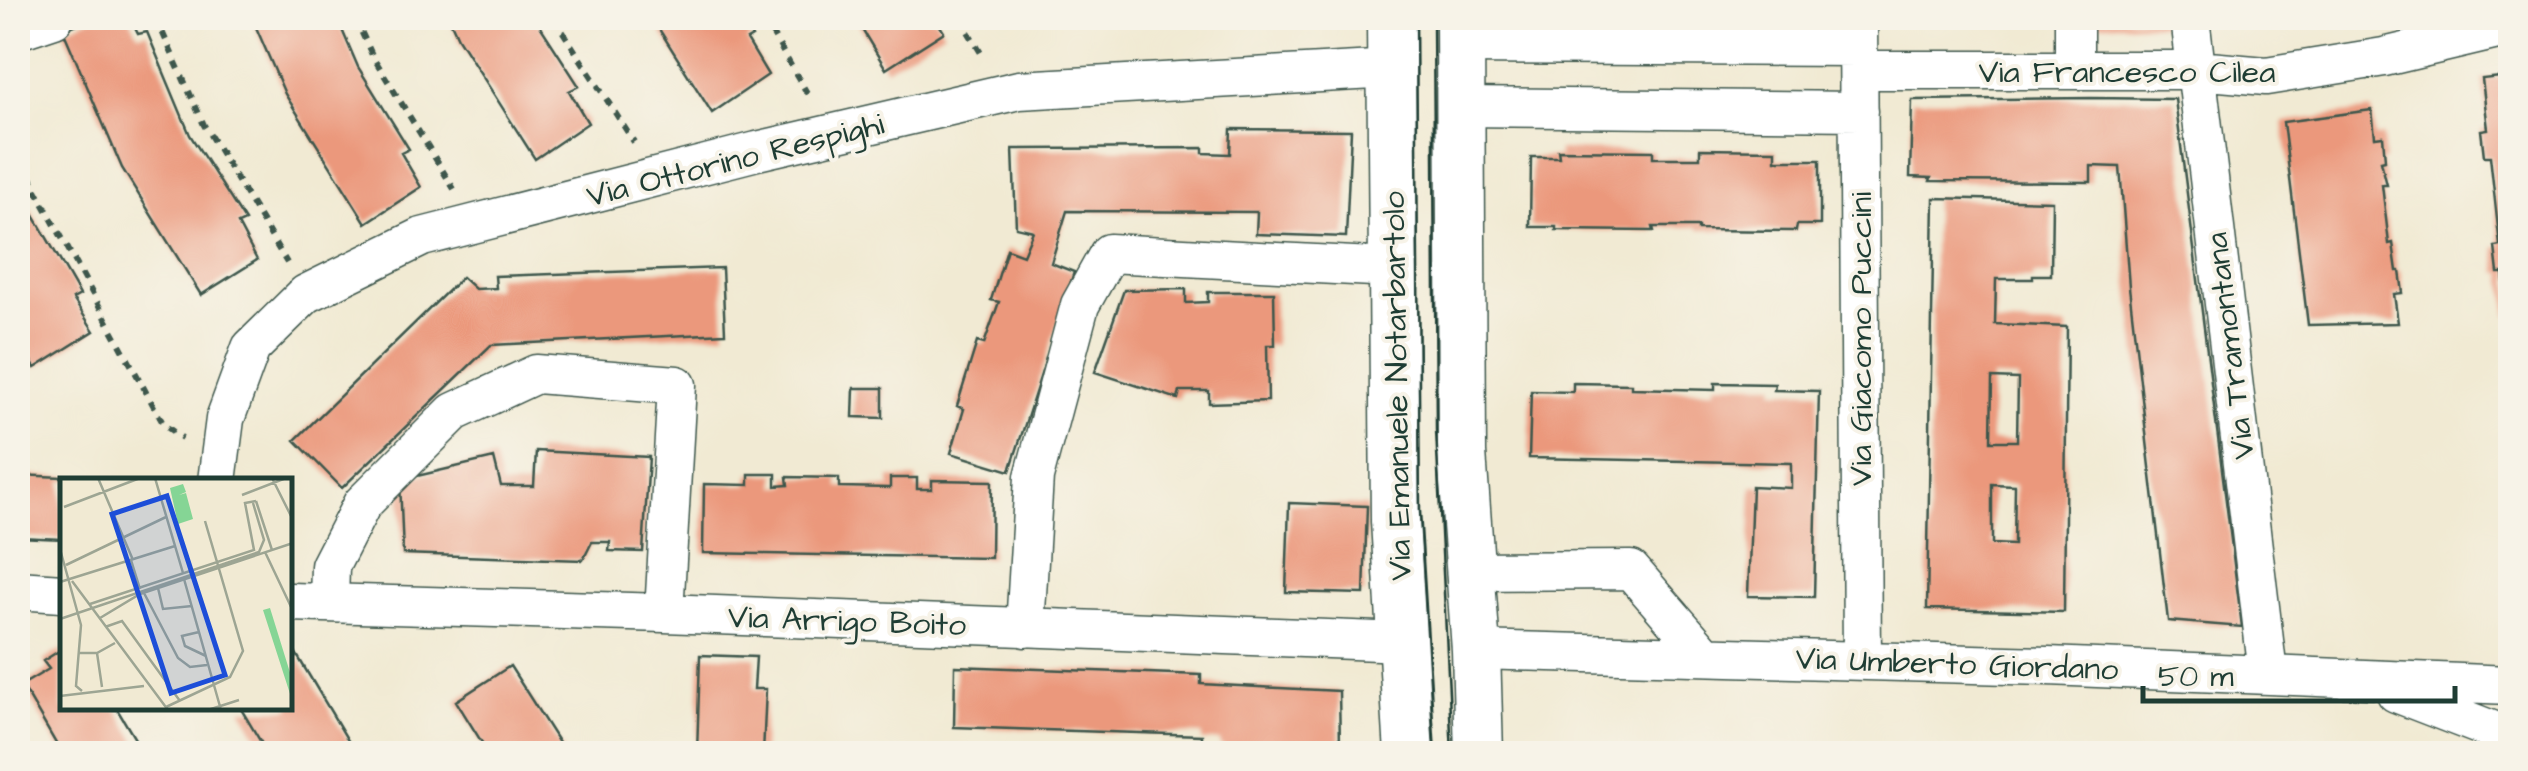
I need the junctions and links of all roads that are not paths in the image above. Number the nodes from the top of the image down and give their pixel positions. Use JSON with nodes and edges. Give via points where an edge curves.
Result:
{"nodes":[{"id":1,"x":54,"y":18,"type":"edge"},
{"id":2,"x":1391,"y":18,"type":"edge"},
{"id":3,"x":2074,"y":18,"type":"edge"},
{"id":4,"x":2190,"y":18,"type":"edge"},
{"id":5,"x":2510,"y":27,"type":"edge"},
{"id":6,"x":18,"y":30,"type":"edge"},
{"id":7,"x":1460,"y":31,"type":"edge"},
{"id":8,"x":1858,"y":45,"type":"edge"},
{"id":9,"x":1393,"y":69,"type":"junction"},
{"id":10,"x":2074,"y":70,"type":"junction"},
{"id":11,"x":2198,"y":70,"type":"junction"},
{"id":12,"x":1460,"y":108,"type":"junction"},
{"id":13,"x":1859,"y":110,"type":"junction"},
{"id":14,"x":1392,"y":268,"type":"junction"},
{"id":15,"x":218,"y":473,"type":"edge"},
{"id":16,"x":1471,"y":571,"type":"junction"},
{"id":17,"x":18,"y":590,"type":"edge"},
{"id":18,"x":60,"y":593,"type":"edge"},
{"id":19,"x":292,"y":602,"type":"edge"},
{"id":20,"x":329,"y":603,"type":"junction"},
{"id":21,"x":664,"y":613,"type":"junction"},
{"id":22,"x":1026,"y":628,"type":"junction"},
{"id":23,"x":1403,"y":642,"type":"junction"},
{"id":24,"x":1476,"y":650,"type":"junction"},
{"id":25,"x":1704,"y":654,"type":"junction"},
{"id":26,"x":1862,"y":660,"type":"junction"},
{"id":27,"x":2268,"y":674,"type":"junction"},
{"id":28,"x":2360,"y":680,"type":"junction"},
{"id":29,"x":2510,"y":685,"type":"edge"},
{"id":30,"x":2510,"y":737,"type":"edge"},
{"id":31,"x":1409,"y":754,"type":"edge"},
{"id":32,"x":1479,"y":754,"type":"edge"}],
"edges":[{"from":1,"to":6,"type":"street"},
{"from":2,"to":9,"type":"street","name":"Via Emanuele Notarbartolo"},
{"from":3,"to":10,"type":"street"},
{"from":4,"to":11,"type":"street","name":"Via Tramontana"},
{"from":5,"to":11,"type":"street","name":"Via Francesco Cilea","via":[[2266,76]]},
{"from":7,"to":8,"type":"street","name":"Via Francesco Cilea"},
{"from":7,"to":12,"type":"street","name":"Via Emanuele Notarbartolo"},
{"from":8,"to":10,"type":"street","name":"Via Francesco Cilea"},
{"from":8,"to":13,"type":"street","name":"Via Giacomo Puccini"},
{"from":9,"to":14,"type":"street","name":"Via Emanuele Notarbartolo"},
{"from":9,"to":15,"type":"street","name":"Via Ottorino Respighi","via":[[1019,90],[422,237],[306,294],[251,348],[225,419]]},
{"from":10,"to":11,"type":"street","name":"Via Francesco Cilea"},
{"from":11,"to":27,"type":"street","name":"Via Tramontana"},
{"from":12,"to":13,"type":"street"},
{"from":12,"to":16,"type":"street","name":"Via Emanuele Notarbartolo","via":[[1462,453]]},
{"from":13,"to":26,"type":"street","name":"Via Giacomo Puccini"},
{"from":14,"to":22,"type":"street","via":[[1110,253],[1080,305],[1034,477]]},
{"from":14,"to":23,"type":"street","name":"Via Emanuele Notarbartolo"},
{"from":16,"to":24,"type":"street","name":"Via Emanuele Notarbartolo"},
{"from":16,"to":25,"type":"street","via":[[1630,570]]},
{"from":17,"to":18,"type":"street"},
{"from":19,"to":20,"type":"street","name":"Via Arrigo Boito"},
{"from":20,"to":21,"type":"street","name":"Via Arrigo Boito"},
{"from":20,"to":21,"type":"street","via":[[330,566],[362,504],[454,412],[536,374],[677,385]]},
{"from":21,"to":22,"type":"street","name":"Via Arrigo Boito"},
{"from":22,"to":23,"type":"street","name":"Via Arrigo Boito"},
{"from":23,"to":31,"type":"street","name":"Via Emanuele Notarbartolo"},
{"from":24,"to":25,"type":"street","name":"Via Umberto Giordano"},
{"from":24,"to":32,"type":"street","name":"Via Emanuele Notarbartolo"},
{"from":25,"to":26,"type":"street","name":"Via Umberto Giordano"},
{"from":26,"to":27,"type":"street","name":"Via Umberto Giordano"},
{"from":27,"to":28,"type":"street","name":"Via Umberto Giordano"},
{"from":28,"to":29,"type":"street","name":"Via Umberto Giordano"},
{"from":28,"to":30,"type":"street"}]}
